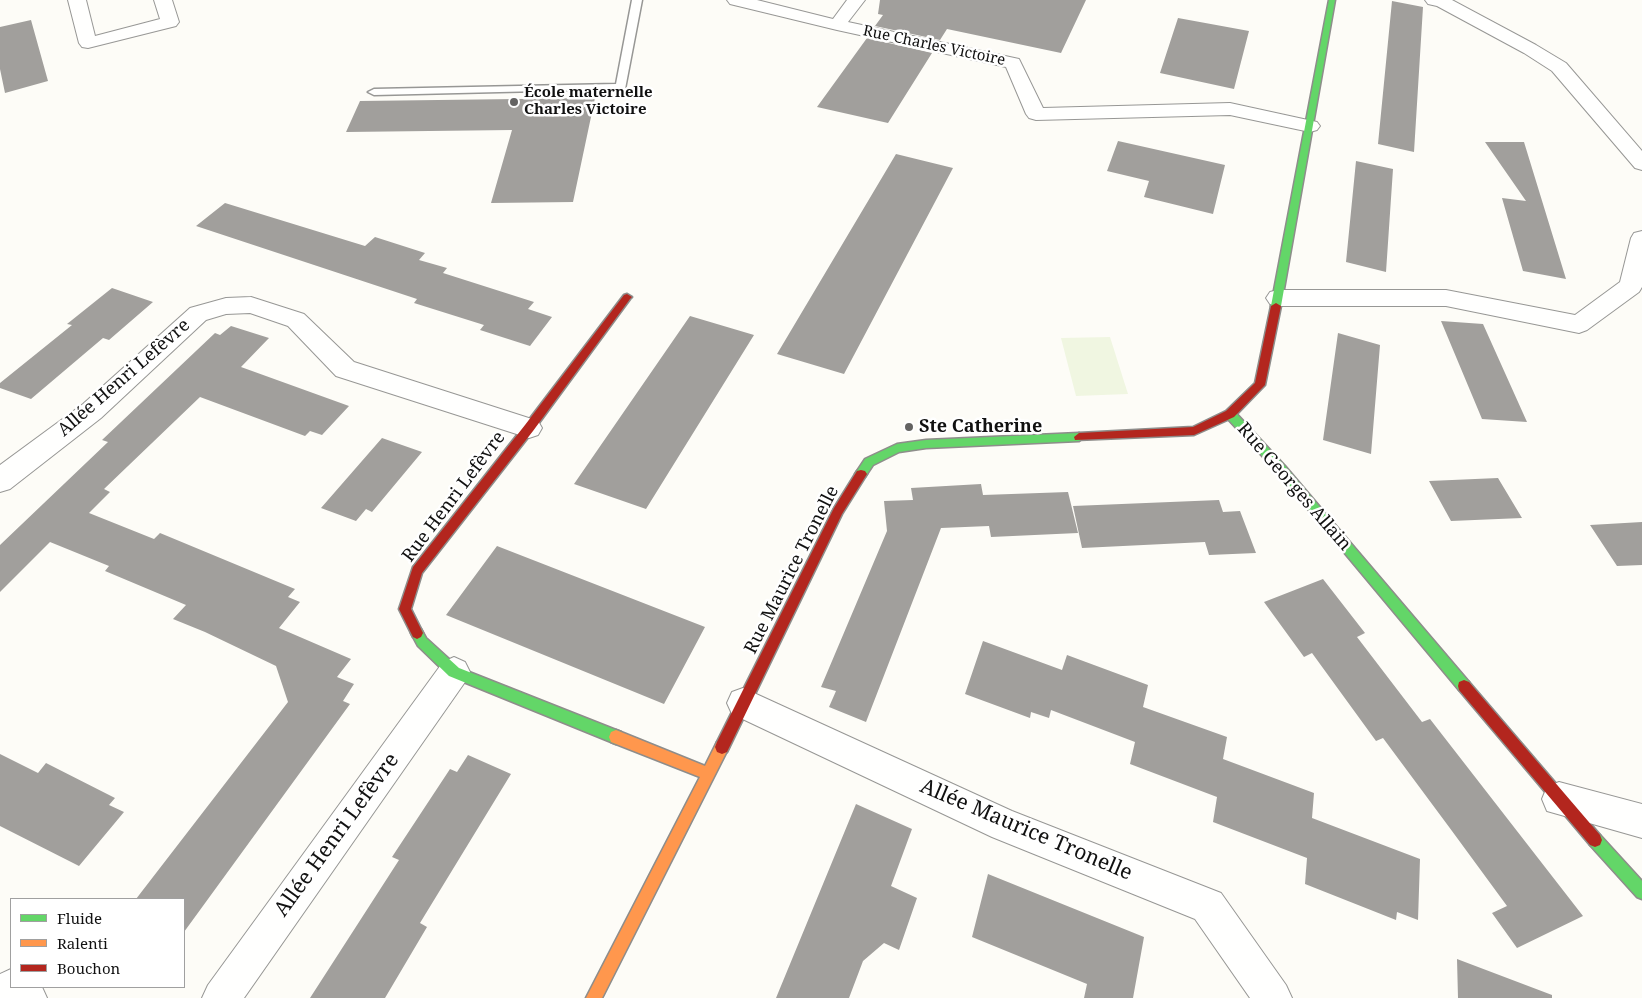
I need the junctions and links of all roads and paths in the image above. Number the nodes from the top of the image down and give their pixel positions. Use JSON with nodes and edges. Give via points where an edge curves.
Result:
{"nodes":[{"id":1,"x":77,"y":0,"type":"edge"},
{"id":2,"x":163,"y":0,"type":"edge"},
{"id":3,"x":638,"y":0,"type":"edge"},
{"id":4,"x":736,"y":0,"type":"edge"},
{"id":5,"x":856,"y":0,"type":"edge"},
{"id":6,"x":1332,"y":0,"type":"edge"},
{"id":7,"x":1434,"y":0,"type":"edge"},
{"id":8,"x":837,"y":25,"type":"junction"},
{"id":9,"x":374,"y":92,"type":"dead end"},
{"id":10,"x":1310,"y":126,"type":"junction"},
{"id":11,"x":1642,"y":164,"type":"edge"},
{"id":12,"x":1642,"y":238,"type":"edge"},
{"id":13,"x":627,"y":296,"type":"dead end"},
{"id":14,"x":1278,"y":298,"type":"junction"},
{"id":15,"x":1230,"y":414,"type":"junction"},
{"id":16,"x":529,"y":428,"type":"junction"},
{"id":17,"x":0,"y":481,"type":"edge"},
{"id":18,"x":454,"y":672,"type":"junction"},
{"id":19,"x":743,"y":703,"type":"junction"},
{"id":20,"x":707,"y":773,"type":"junction"},
{"id":21,"x":1559,"y":799,"type":"junction"},
{"id":22,"x":1642,"y":821,"type":"edge"},
{"id":23,"x":1642,"y":892,"type":"edge"},
{"id":24,"x":15,"y":988,"type":"edge"},
{"id":25,"x":28,"y":998,"type":"edge"},
{"id":26,"x":221,"y":998,"type":"edge"},
{"id":27,"x":594,"y":998,"type":"edge"},
{"id":28,"x":1273,"y":998,"type":"edge"}],
"edges":[{"from":1,"to":2,"type":"street","via":[[88,43],[170,22]]},
{"from":3,"to":9,"type":"lane","via":[[621,87]]},
{"from":4,"to":8,"type":"street","name":"Rue Charles Victoire"},
{"from":5,"to":8,"type":"street"},
{"from":6,"to":10,"type":"street","name":"Rue Georges Allain"},
{"from":7,"to":11,"type":"street","via":[[1559,67]]},
{"from":8,"to":10,"type":"street","name":"Rue Charles Victoire","via":[[1013,63],[1036,114],[1230,109]]},
{"from":10,"to":14,"type":"street","name":"Rue Georges Allain"},
{"from":12,"to":14,"type":"street","via":[[1631,286],[1579,324],[1446,298]]},
{"from":13,"to":16,"type":"street","name":"Rue Henri Lefèvre"},
{"from":14,"to":15,"type":"street","name":"Rue Georges Allain","via":[[1260,385]]},
{"from":15,"to":19,"type":"street","name":"Rue Maurice Tronelle","via":[[1194,431],[926,444],[898,448],[869,462],[838,511]]},
{"from":15,"to":21,"type":"street","name":"Rue Georges Allain","via":[[1281,469]]},
{"from":16,"to":17,"type":"street","name":"Allée Henri Lefèvre","via":[[345,369],[296,320],[251,305],[226,306],[198,314],[92,411]]},
{"from":16,"to":18,"type":"street","name":"Rue Henri Lefèvre","via":[[418,572],[405,609],[422,642]]},
{"from":18,"to":20,"type":"street","name":"Rue Henri Lefèvre"},
{"from":18,"to":26,"type":"street","name":"Allée Henri Lefèvre"},
{"from":19,"to":20,"type":"street","name":"Rue Maurice Tronelle"},
{"from":19,"to":28,"type":"street","name":"Allée Maurice Tronelle","via":[[1004,825],[1208,906]]},
{"from":20,"to":27,"type":"street","name":"Rue Maurice Tronelle"},
{"from":21,"to":22,"type":"street"},
{"from":21,"to":23,"type":"street","name":"Rue Georges Allain"},
{"from":24,"to":25,"type":"street"}]}
